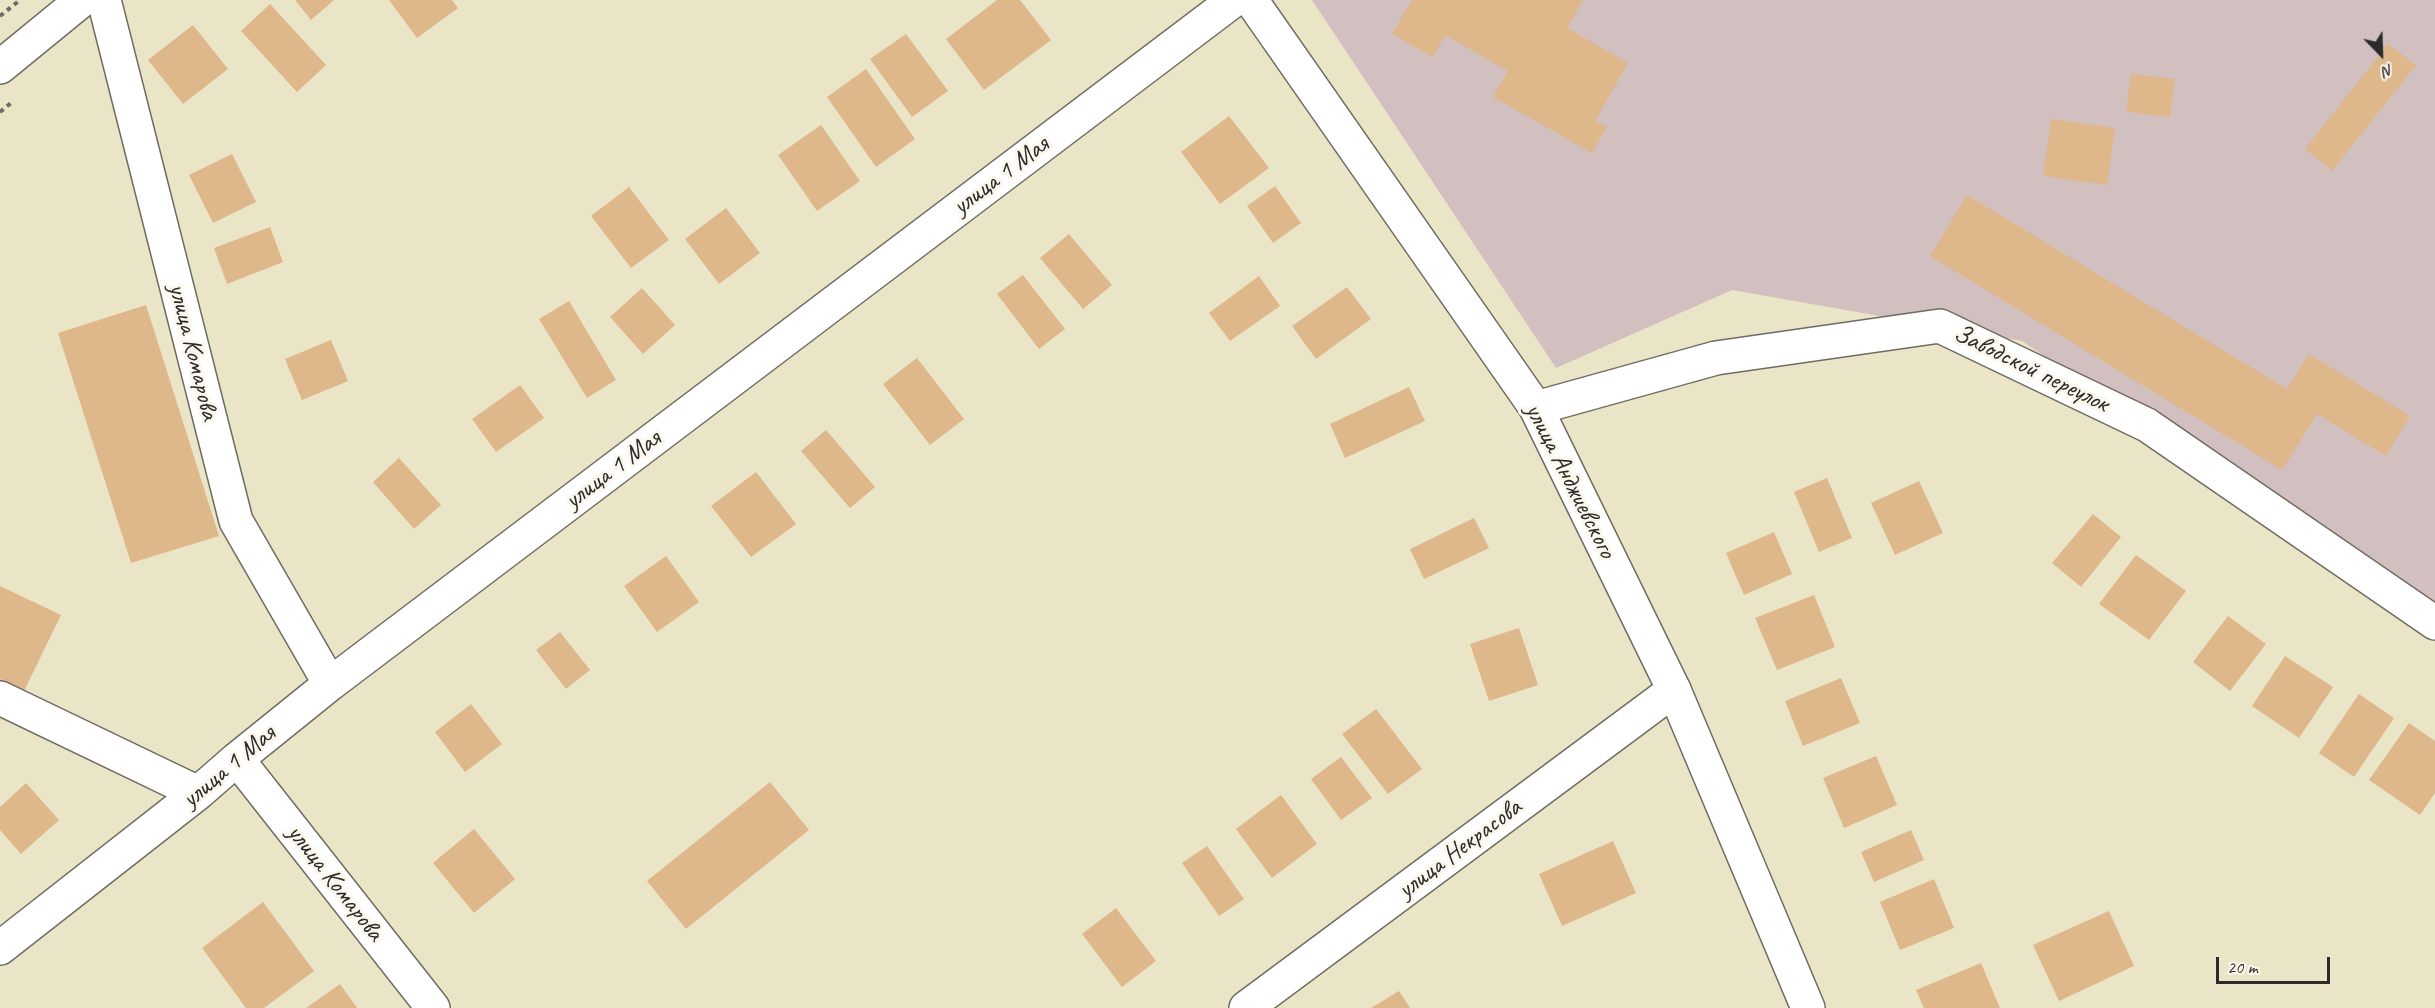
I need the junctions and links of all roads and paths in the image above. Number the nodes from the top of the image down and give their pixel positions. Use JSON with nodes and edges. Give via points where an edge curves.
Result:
{"nodes":[{"id":1,"x":20,"y":0,"type":"edge"},
{"id":2,"x":81,"y":0,"type":"edge"},
{"id":3,"x":104,"y":0,"type":"edge"},
{"id":4,"x":1234,"y":0,"type":"edge"},
{"id":5,"x":1251,"y":0,"type":"edge"},
{"id":6,"x":0,"y":16,"type":"edge"},
{"id":7,"x":0,"y":67,"type":"edge"},
{"id":8,"x":1536,"y":408,"type":"junction"},
{"id":9,"x":2435,"y":623,"type":"edge"},
{"id":10,"x":330,"y":684,"type":"junction"},
{"id":11,"x":1674,"y":690,"type":"junction"},
{"id":12,"x":0,"y":698,"type":"edge"},
{"id":13,"x":237,"y":759,"type":"junction"},
{"id":14,"x":198,"y":793,"type":"junction"},
{"id":15,"x":0,"y":948,"type":"edge"},
{"id":16,"x":433,"y":1008,"type":"edge"},
{"id":17,"x":1246,"y":1008,"type":"edge"},
{"id":18,"x":1808,"y":1008,"type":"edge"}],
"edges":[{"from":1,"to":6,"type":"path"},
{"from":2,"to":7,"type":"street"},
{"from":3,"to":10,"type":"street","name":"улица Комарова","via":[[237,521]]},
{"from":4,"to":10,"type":"street","name":"улица 1 Мая"},
{"from":5,"to":8,"type":"street","name":"улица Анджиевского"},
{"from":8,"to":9,"type":"street","name":"Заводской переулок","via":[[1716,358],[1940,326],[2147,425]]},
{"from":8,"to":11,"type":"street","name":"улица Анджиевского"},
{"from":10,"to":13,"type":"street","name":"улица 1 Мая"},
{"from":11,"to":17,"type":"street","name":"улица Некрасова"},
{"from":11,"to":18,"type":"street","name":"улица Анджиевского"},
{"from":12,"to":14,"type":"street"},
{"from":13,"to":14,"type":"street","name":"улица 1 Мая"},
{"from":13,"to":16,"type":"street","name":"улица Комарова"},
{"from":14,"to":15,"type":"street","name":"улица 1 Мая"}]}
